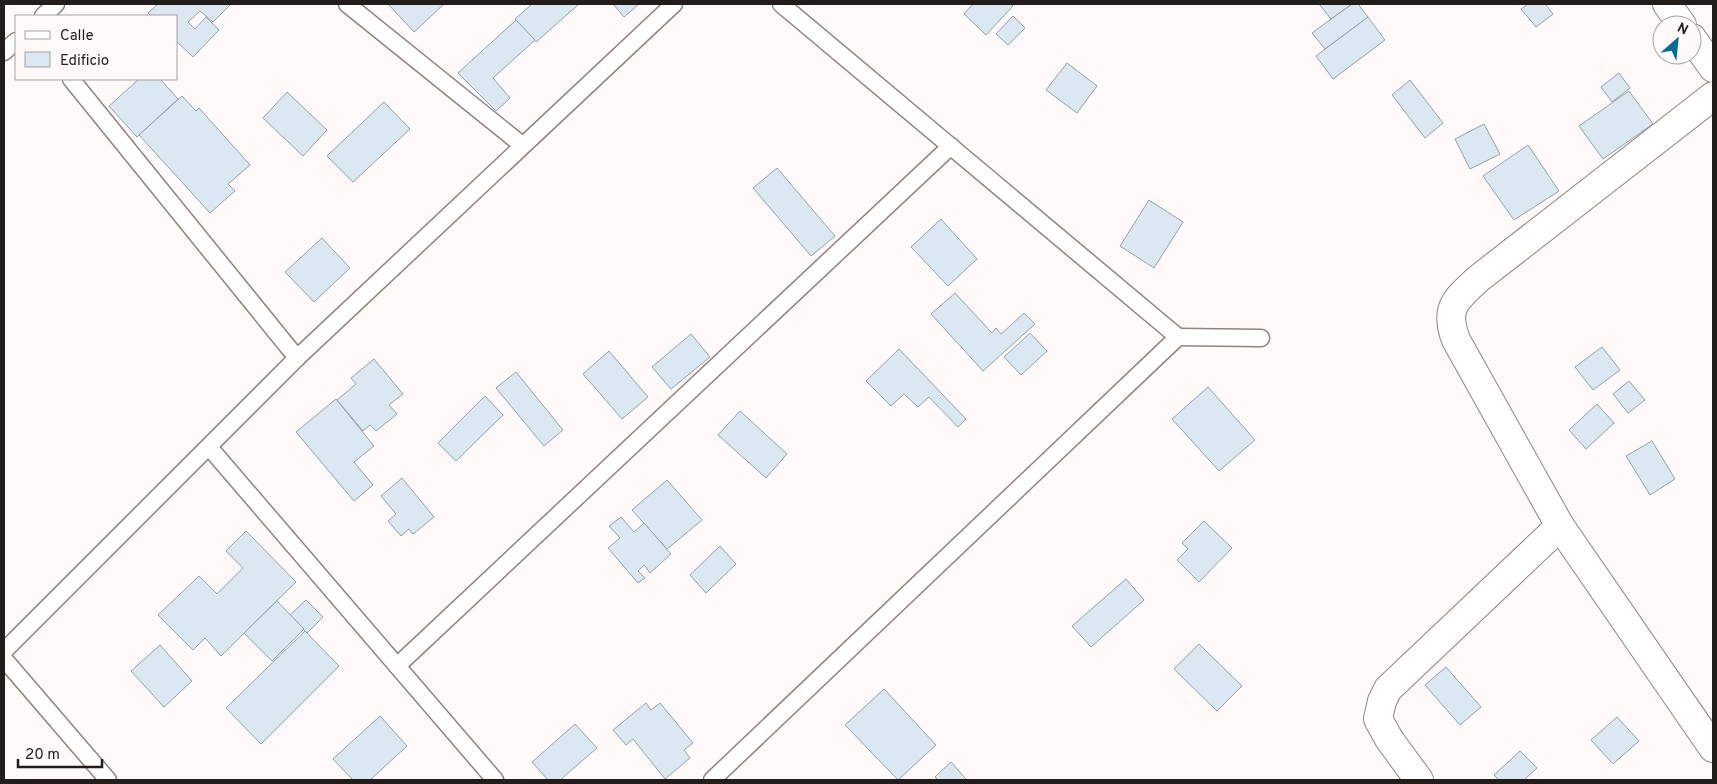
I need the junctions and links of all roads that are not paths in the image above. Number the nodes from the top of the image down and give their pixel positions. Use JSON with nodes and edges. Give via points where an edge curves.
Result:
{"nodes":[{"id":1,"x":56,"y":4,"type":"edge"},
{"id":2,"x":347,"y":4,"type":"edge"},
{"id":3,"x":674,"y":4,"type":"edge"},
{"id":4,"x":781,"y":4,"type":"edge"},
{"id":5,"x":1667,"y":4,"type":"edge"},
{"id":6,"x":43,"y":15,"type":"edge"},
{"id":7,"x":1675,"y":15,"type":"edge"},
{"id":8,"x":15,"y":42,"type":"edge"},
{"id":9,"x":4,"y":52,"type":"edge"},
{"id":10,"x":1702,"y":52,"type":"edge"},
{"id":11,"x":1713,"y":68,"type":"edge"},
{"id":12,"x":72,"y":80,"type":"edge"},
{"id":13,"x":1713,"y":96,"type":"edge"},
{"id":14,"x":522,"y":144,"type":"junction"},
{"id":15,"x":951,"y":146,"type":"junction"},
{"id":16,"x":1178,"y":337,"type":"junction"},
{"id":17,"x":1261,"y":338,"type":"dead end"},
{"id":18,"x":297,"y":358,"type":"junction"},
{"id":19,"x":209,"y":447,"type":"junction"},
{"id":20,"x":1560,"y":526,"type":"junction"},
{"id":21,"x":4,"y":651,"type":"edge"},
{"id":22,"x":4,"y":659,"type":"edge"},
{"id":23,"x":397,"y":666,"type":"junction"},
{"id":24,"x":1713,"y":748,"type":"edge"},
{"id":25,"x":108,"y":780,"type":"edge"},
{"id":26,"x":495,"y":780,"type":"edge"},
{"id":27,"x":712,"y":780,"type":"edge"},
{"id":28,"x":1418,"y":780,"type":"edge"}],
"edges":[{"from":1,"to":6,"type":"lane"},
{"from":2,"to":14,"type":"lane"},
{"from":3,"to":14,"type":"lane"},
{"from":4,"to":15,"type":"lane"},
{"from":5,"to":7,"type":"street"},
{"from":8,"to":9,"type":"lane"},
{"from":10,"to":11,"type":"street"},
{"from":12,"to":18,"type":"lane"},
{"from":13,"to":20,"type":"street","via":[[1478,279],[1460,295],[1450,311],[1456,340]]},
{"from":14,"to":18,"type":"lane"},
{"from":15,"to":16,"type":"lane"},
{"from":15,"to":23,"type":"lane"},
{"from":16,"to":17,"type":"lane"},
{"from":16,"to":27,"type":"lane"},
{"from":18,"to":19,"type":"lane"},
{"from":19,"to":21,"type":"lane"},
{"from":19,"to":23,"type":"lane"},
{"from":20,"to":24,"type":"street"},
{"from":20,"to":28,"type":"street","via":[[1388,689],[1378,719]]},
{"from":22,"to":25,"type":"lane"},
{"from":23,"to":26,"type":"lane"}]}
